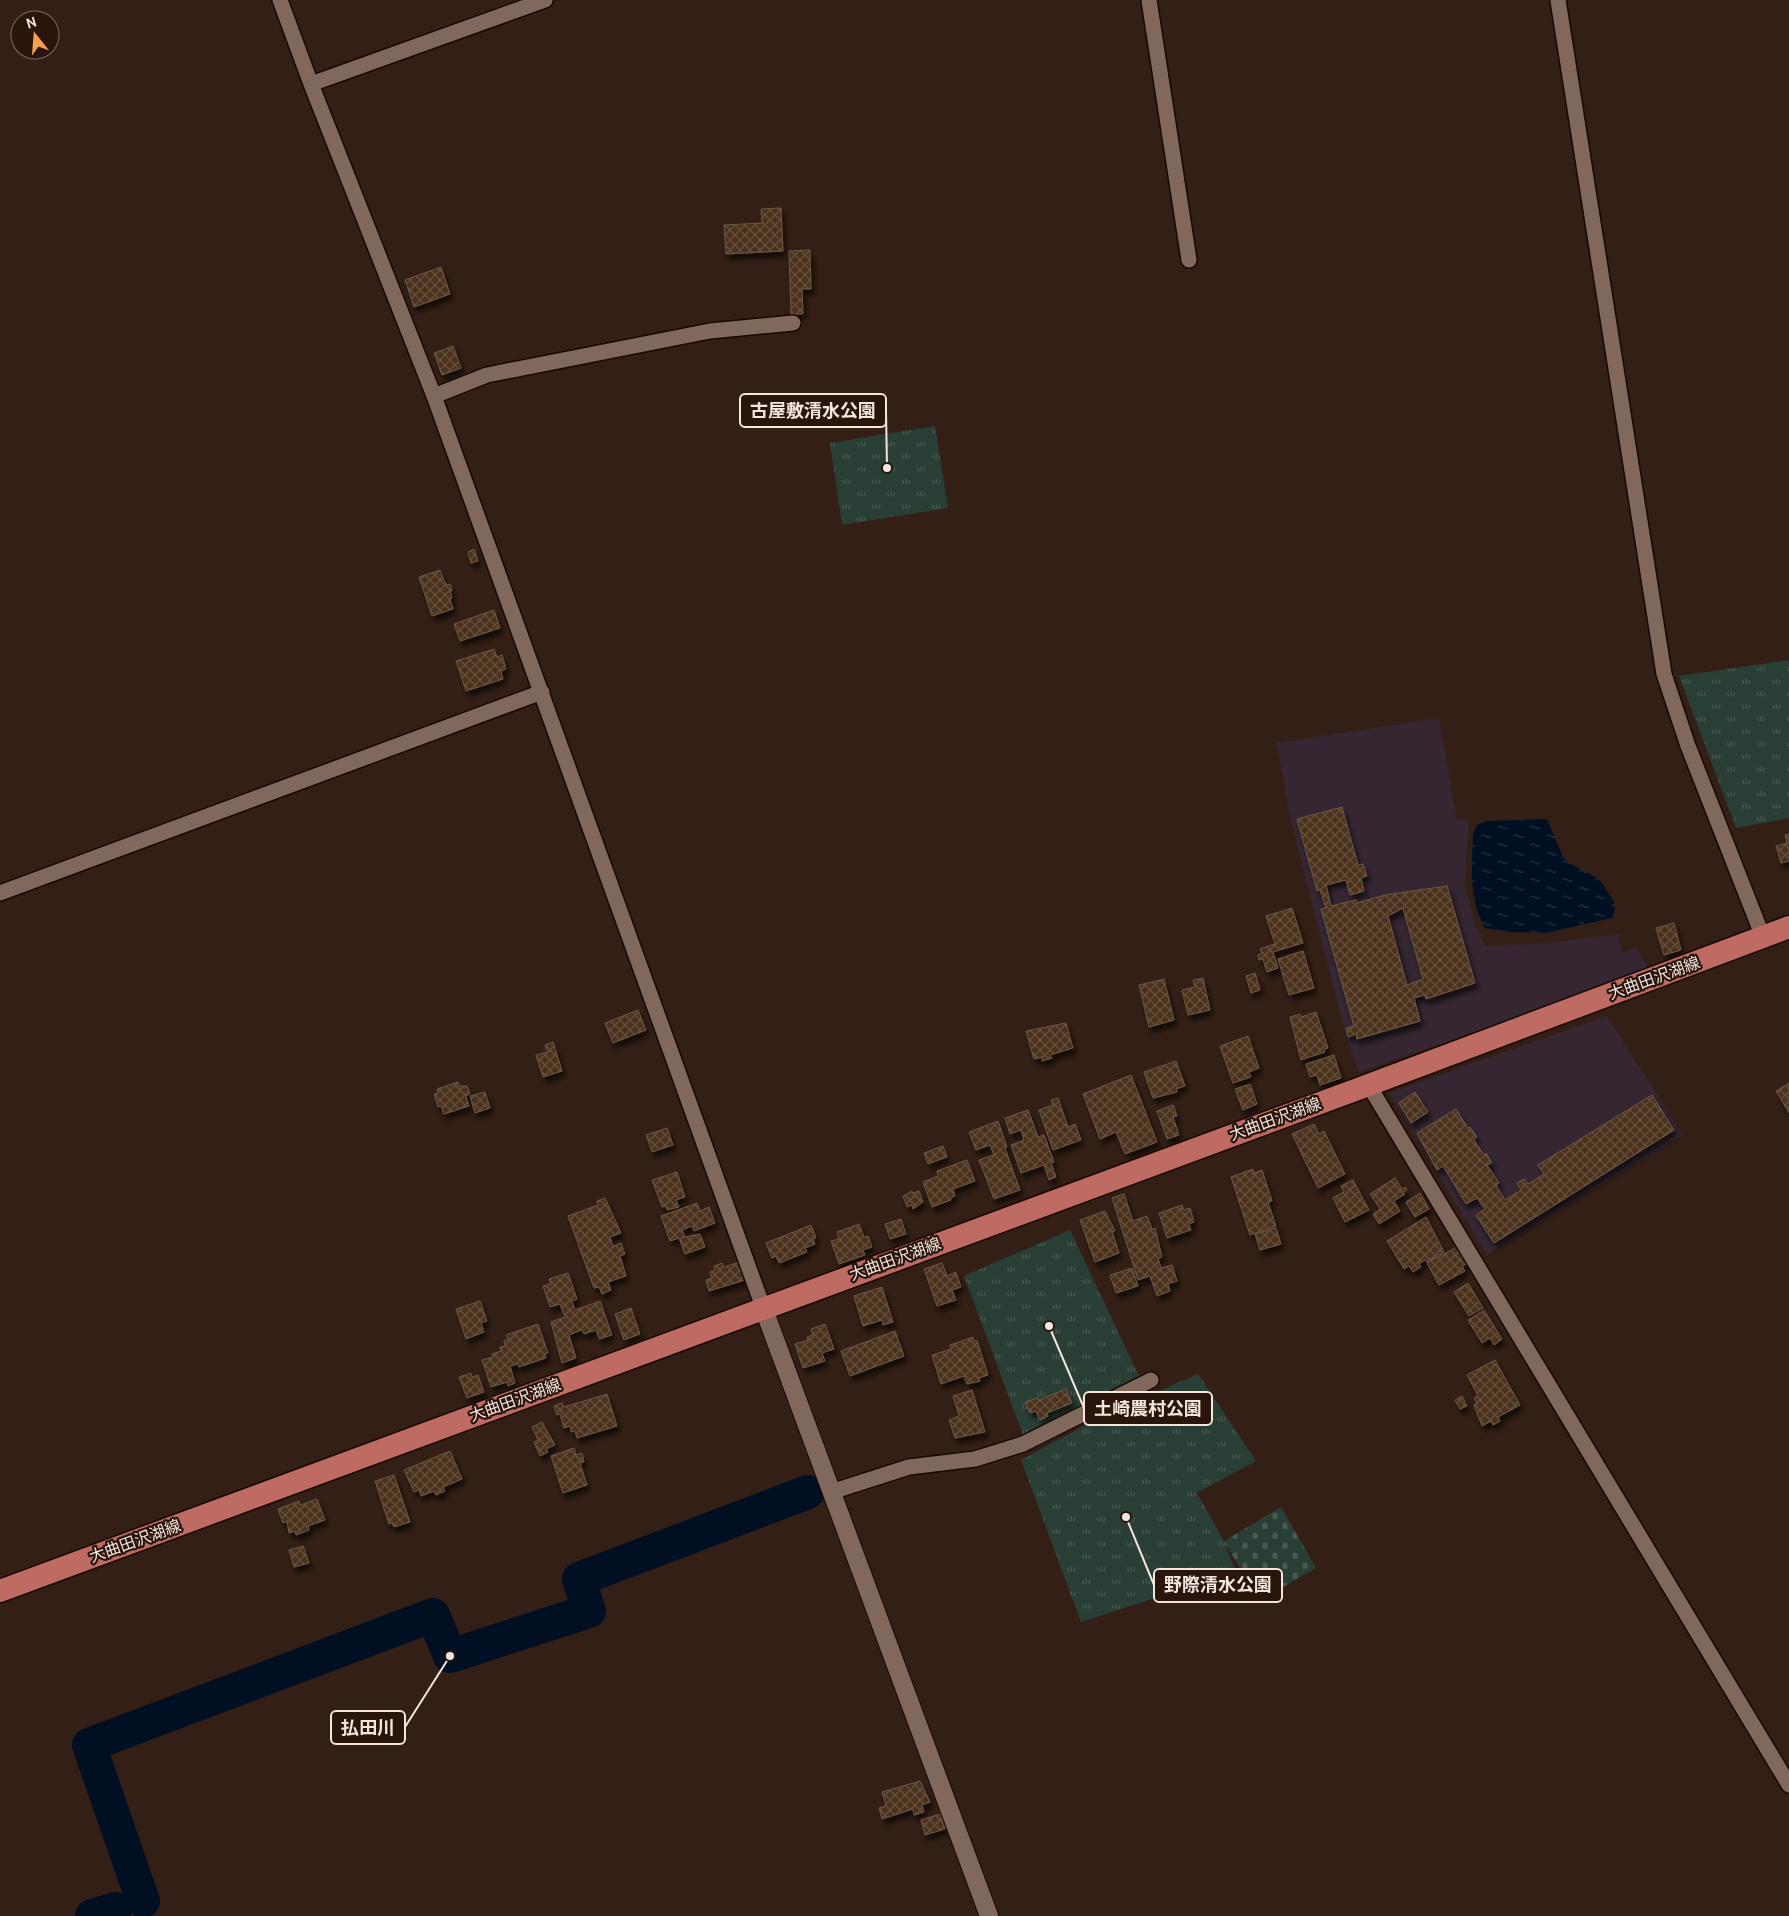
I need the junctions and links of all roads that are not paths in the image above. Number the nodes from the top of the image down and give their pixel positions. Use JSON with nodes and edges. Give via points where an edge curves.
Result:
{"nodes":[{"id":1,"x":280,"y":0,"type":"edge"},
{"id":2,"x":545,"y":0,"type":"edge"},
{"id":3,"x":1149,"y":0,"type":"edge"},
{"id":4,"x":1558,"y":0,"type":"edge"},
{"id":5,"x":311,"y":84,"type":"junction"},
{"id":6,"x":1188,"y":260,"type":"dead end"},
{"id":7,"x":793,"y":323,"type":"dead end"},
{"id":8,"x":434,"y":396,"type":"junction"},
{"id":9,"x":542,"y":692,"type":"junction"},
{"id":10,"x":0,"y":893,"type":"edge"},
{"id":11,"x":1789,"y":927,"type":"edge"},
{"id":12,"x":1763,"y":937,"type":"junction"},
{"id":13,"x":1368,"y":1084,"type":"junction"},
{"id":14,"x":763,"y":1307,"type":"junction"},
{"id":15,"x":1151,"y":1380,"type":"dead end"},
{"id":16,"x":831,"y":1492,"type":"junction"},
{"id":17,"x":0,"y":1591,"type":"edge"},
{"id":18,"x":1789,"y":1785,"type":"edge"},
{"id":19,"x":989,"y":1916,"type":"edge"}],
"edges":[{"from":1,"to":5,"type":"street"},
{"from":2,"to":5,"type":"street"},
{"from":3,"to":6,"type":"street"},
{"from":4,"to":12,"type":"street","via":[[1664,674],[1688,746]]},
{"from":5,"to":8,"type":"street"},
{"from":7,"to":8,"type":"street","via":[[710,331],[497,373]]},
{"from":8,"to":9,"type":"street"},
{"from":9,"to":10,"type":"street"},
{"from":9,"to":14,"type":"street"},
{"from":11,"to":12,"type":"main road","name":"大曲田沢湖線"},
{"from":12,"to":13,"type":"main road","name":"大曲田沢湖線"},
{"from":13,"to":14,"type":"main road","name":"大曲田沢湖線"},
{"from":13,"to":18,"type":"street"},
{"from":14,"to":16,"type":"street"},
{"from":14,"to":17,"type":"main road","name":"大曲田沢湖線"},
{"from":15,"to":16,"type":"street","via":[[1023,1444],[976,1459],[909,1467]]},
{"from":16,"to":19,"type":"street"}]}
